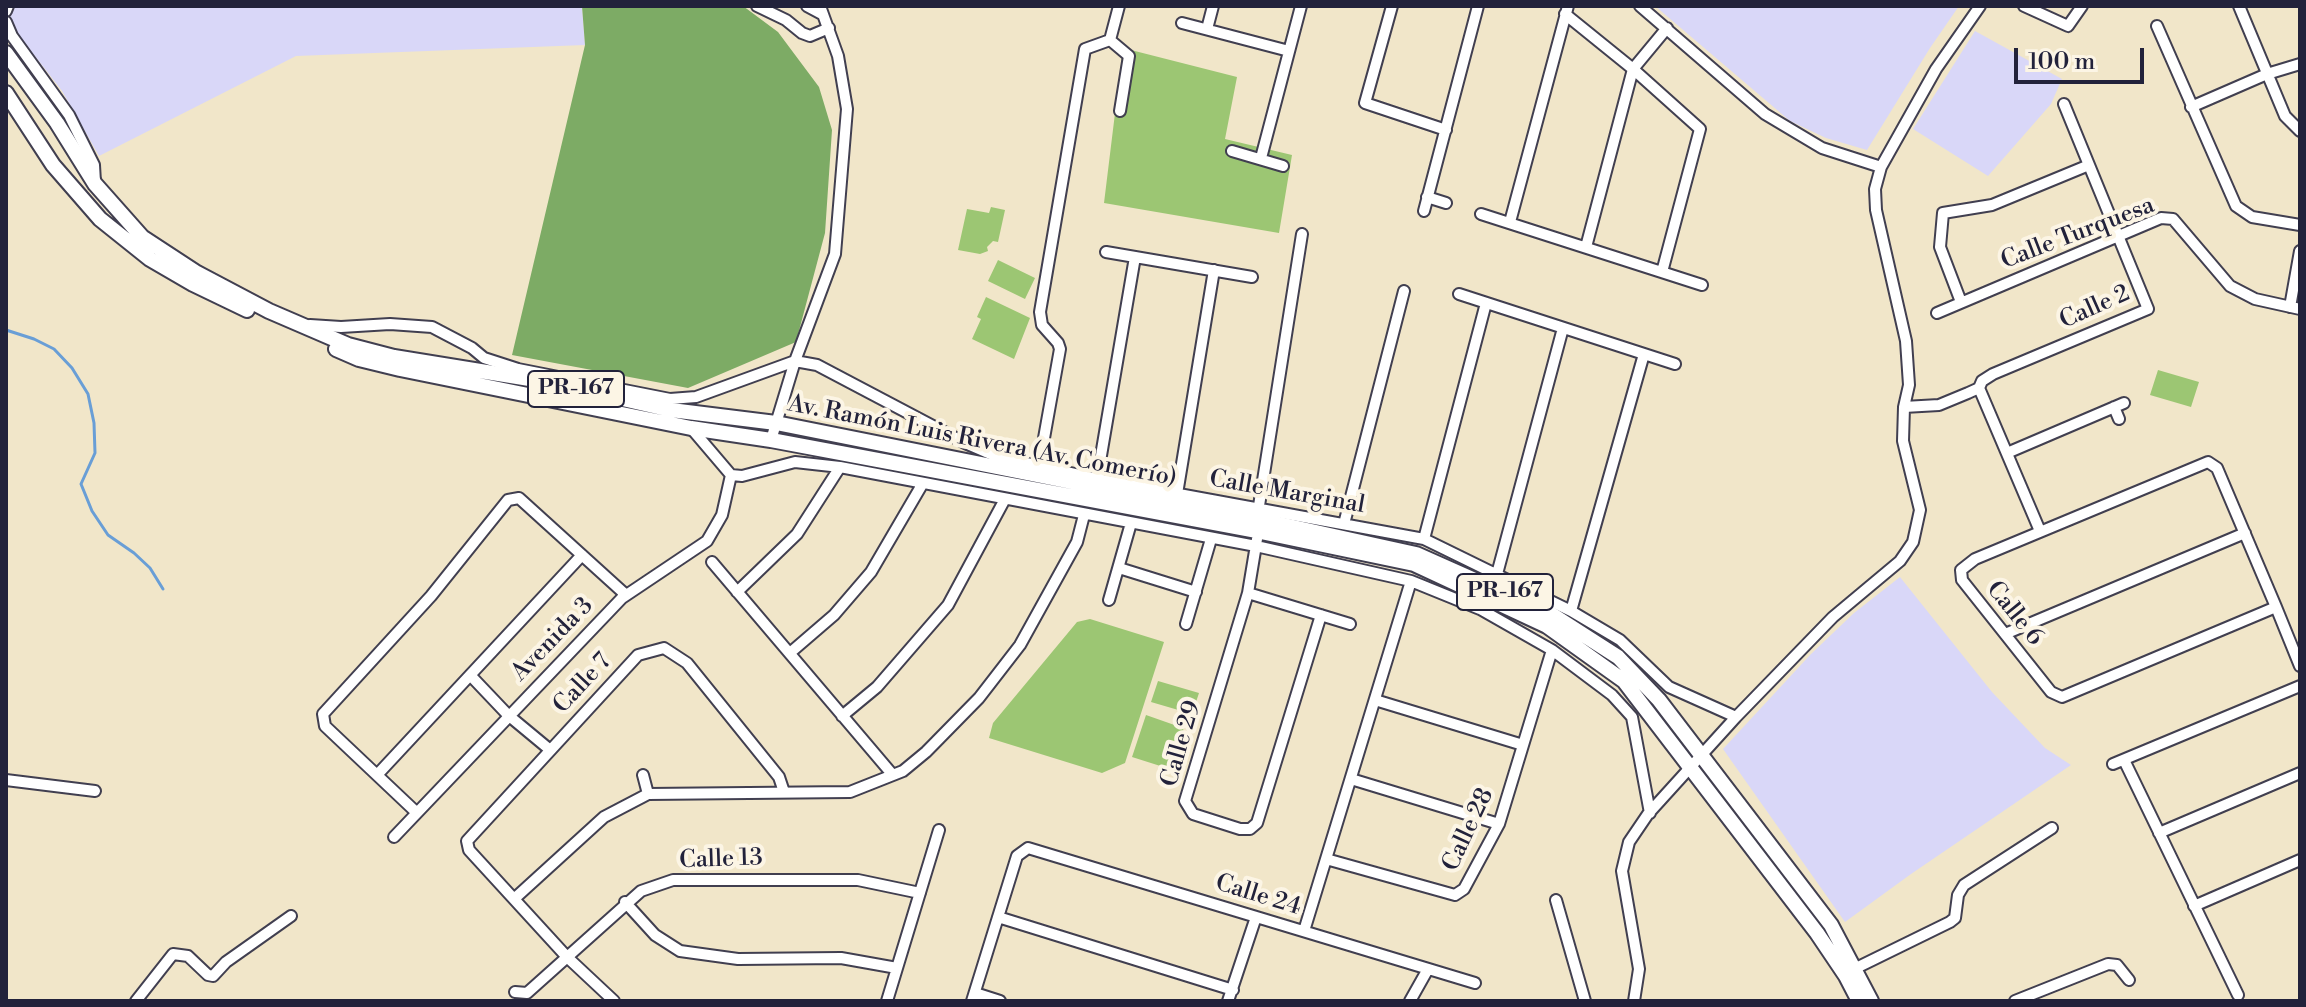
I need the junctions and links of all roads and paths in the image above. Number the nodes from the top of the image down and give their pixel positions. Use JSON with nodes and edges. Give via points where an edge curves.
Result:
{"nodes":[{"id":1,"x":757,"y":6,"type":"edge"},
{"id":2,"x":807,"y":6,"type":"edge"},
{"id":3,"x":1119,"y":6,"type":"edge"},
{"id":4,"x":1213,"y":6,"type":"edge"},
{"id":5,"x":1301,"y":6,"type":"edge"},
{"id":6,"x":1392,"y":6,"type":"edge"},
{"id":7,"x":1478,"y":6,"type":"edge"},
{"id":8,"x":1640,"y":6,"type":"edge"},
{"id":9,"x":1980,"y":6,"type":"edge"},
{"id":10,"x":2024,"y":6,"type":"edge"},
{"id":11,"x":2082,"y":6,"type":"edge"},
{"id":12,"x":2239,"y":6,"type":"edge"},
{"id":13,"x":821,"y":10,"type":"edge"},
{"id":14,"x":1566,"y":10,"type":"edge"},
{"id":15,"x":6,"y":22,"type":"edge"},
{"id":16,"x":1182,"y":23,"type":"dead end"},
{"id":17,"x":2157,"y":26,"type":"dead end"},
{"id":18,"x":829,"y":28,"type":"junction"},
{"id":19,"x":1667,"y":28,"type":"junction"},
{"id":20,"x":1207,"y":29,"type":"junction"},
{"id":21,"x":1110,"y":40,"type":"junction"},
{"id":22,"x":1289,"y":51,"type":"junction"},
{"id":23,"x":6,"y":53,"type":"edge"},
{"id":24,"x":2300,"y":64,"type":"edge"},
{"id":25,"x":1633,"y":69,"type":"junction"},
{"id":26,"x":2267,"y":74,"type":"junction"},
{"id":27,"x":6,"y":93,"type":"edge"},
{"id":28,"x":2064,"y":104,"type":"dead end"},
{"id":29,"x":2191,"y":107,"type":"junction"},
{"id":30,"x":1120,"y":111,"type":"dead end"},
{"id":31,"x":1446,"y":130,"type":"junction"},
{"id":32,"x":2300,"y":131,"type":"edge"},
{"id":33,"x":1232,"y":151,"type":"dead end"},
{"id":34,"x":1261,"y":158,"type":"junction"},
{"id":35,"x":2089,"y":165,"type":"junction"},
{"id":36,"x":1283,"y":166,"type":"dead end"},
{"id":37,"x":1881,"y":167,"type":"junction"},
{"id":38,"x":95,"y":184,"type":"junction"},
{"id":39,"x":1427,"y":197,"type":"junction"},
{"id":40,"x":1446,"y":203,"type":"dead end"},
{"id":41,"x":1424,"y":211,"type":"dead end"},
{"id":42,"x":1481,"y":214,"type":"dead end"},
{"id":43,"x":1510,"y":222,"type":"junction"},
{"id":44,"x":2300,"y":225,"type":"edge"},
{"id":45,"x":1302,"y":234,"type":"dead end"},
{"id":46,"x":2119,"y":235,"type":"junction"},
{"id":47,"x":1586,"y":247,"type":"junction"},
{"id":48,"x":2300,"y":251,"type":"edge"},
{"id":49,"x":1106,"y":252,"type":"dead end"},
{"id":50,"x":1135,"y":257,"type":"junction"},
{"id":51,"x":1214,"y":270,"type":"junction"},
{"id":52,"x":1662,"y":272,"type":"junction"},
{"id":53,"x":1252,"y":277,"type":"dead end"},
{"id":54,"x":1702,"y":285,"type":"dead end"},
{"id":55,"x":1404,"y":291,"type":"dead end"},
{"id":56,"x":1459,"y":294,"type":"dead end"},
{"id":57,"x":1961,"y":302,"type":"junction"},
{"id":58,"x":1486,"y":303,"type":"junction"},
{"id":59,"x":2295,"y":308,"type":"edge"},
{"id":60,"x":1937,"y":313,"type":"dead end"},
{"id":61,"x":299,"y":325,"type":"junction"},
{"id":62,"x":1563,"y":328,"type":"junction"},
{"id":63,"x":1644,"y":354,"type":"junction"},
{"id":64,"x":795,"y":361,"type":"junction"},
{"id":65,"x":1675,"y":364,"type":"dead end"},
{"id":66,"x":1979,"y":388,"type":"junction"},
{"id":67,"x":1904,"y":407,"type":"junction"},
{"id":68,"x":2119,"y":419,"type":"dead end"},
{"id":69,"x":776,"y":423,"type":"junction"},
{"id":70,"x":691,"y":428,"type":"junction"},
{"id":71,"x":771,"y":440,"type":"junction"},
{"id":72,"x":2007,"y":453,"type":"junction"},
{"id":73,"x":1039,"y":466,"type":"junction"},
{"id":74,"x":840,"y":467,"type":"junction"},
{"id":75,"x":731,"y":475,"type":"junction"},
{"id":76,"x":1097,"y":479,"type":"junction"},
{"id":77,"x":923,"y":483,"type":"junction"},
{"id":78,"x":1177,"y":494,"type":"junction"},
{"id":79,"x":1005,"y":499,"type":"junction"},
{"id":80,"x":1084,"y":515,"type":"junction"},
{"id":81,"x":1257,"y":519,"type":"junction"},
{"id":82,"x":1131,"y":523,"type":"junction"},
{"id":83,"x":1344,"y":524,"type":"junction"},
{"id":84,"x":2040,"y":531,"type":"junction"},
{"id":85,"x":2245,"y":533,"type":"junction"},
{"id":86,"x":1211,"y":539,"type":"junction"},
{"id":87,"x":1424,"y":539,"type":"junction"},
{"id":88,"x":1256,"y":546,"type":"junction"},
{"id":89,"x":582,"y":555,"type":"junction"},
{"id":90,"x":712,"y":562,"type":"dead end"},
{"id":91,"x":1119,"y":568,"type":"junction"},
{"id":92,"x":1497,"y":574,"type":"junction"},
{"id":93,"x":1411,"y":581,"type":"junction"},
{"id":94,"x":737,"y":592,"type":"junction"},
{"id":95,"x":1196,"y":592,"type":"junction"},
{"id":96,"x":1248,"y":593,"type":"junction"},
{"id":97,"x":626,"y":595,"type":"junction"},
{"id":98,"x":1109,"y":600,"type":"dead end"},
{"id":99,"x":2276,"y":607,"type":"junction"},
{"id":100,"x":1571,"y":611,"type":"junction"},
{"id":101,"x":1321,"y":615,"type":"junction"},
{"id":102,"x":1186,"y":624,"type":"dead end"},
{"id":103,"x":1350,"y":624,"type":"dead end"},
{"id":104,"x":2005,"y":634,"type":"junction"},
{"id":105,"x":1552,"y":650,"type":"junction"},
{"id":106,"x":791,"y":652,"type":"junction"},
{"id":107,"x":2300,"y":666,"type":"edge"},
{"id":108,"x":470,"y":675,"type":"junction"},
{"id":109,"x":2300,"y":686,"type":"edge"},
{"id":110,"x":1375,"y":700,"type":"junction"},
{"id":111,"x":508,"y":715,"type":"junction"},
{"id":112,"x":842,"y":716,"type":"junction"},
{"id":113,"x":1736,"y":717,"type":"junction"},
{"id":114,"x":1523,"y":745,"type":"junction"},
{"id":115,"x":549,"y":749,"type":"junction"},
{"id":116,"x":1696,"y":760,"type":"junction"},
{"id":117,"x":2300,"y":773,"type":"edge"},
{"id":118,"x":892,"y":774,"type":"junction"},
{"id":119,"x":377,"y":775,"type":"junction"},
{"id":120,"x":643,"y":775,"type":"dead end"},
{"id":121,"x":1351,"y":779,"type":"junction"},
{"id":122,"x":6,"y":780,"type":"edge"},
{"id":123,"x":95,"y":791,"type":"dead end"},
{"id":124,"x":784,"y":792,"type":"junction"},
{"id":125,"x":648,"y":794,"type":"junction"},
{"id":126,"x":416,"y":812,"type":"junction"},
{"id":127,"x":1650,"y":813,"type":"junction"},
{"id":128,"x":1499,"y":824,"type":"junction"},
{"id":129,"x":2052,"y":828,"type":"dead end"},
{"id":130,"x":939,"y":830,"type":"dead end"},
{"id":131,"x":2159,"y":833,"type":"junction"},
{"id":132,"x":394,"y":837,"type":"dead end"},
{"id":133,"x":1326,"y":859,"type":"junction"},
{"id":134,"x":2300,"y":860,"type":"edge"},
{"id":135,"x":920,"y":893,"type":"junction"},
{"id":136,"x":514,"y":899,"type":"junction"},
{"id":137,"x":1556,"y":900,"type":"dead end"},
{"id":138,"x":625,"y":902,"type":"junction"},
{"id":139,"x":2194,"y":906,"type":"junction"},
{"id":140,"x":291,"y":916,"type":"dead end"},
{"id":141,"x":998,"y":917,"type":"junction"},
{"id":142,"x":1256,"y":917,"type":"junction"},
{"id":143,"x":1304,"y":931,"type":"junction"},
{"id":144,"x":567,"y":957,"type":"junction"},
{"id":145,"x":897,"y":968,"type":"junction"},
{"id":146,"x":1428,"y":969,"type":"junction"},
{"id":147,"x":1850,"y":971,"type":"junction"},
{"id":148,"x":2129,"y":980,"type":"dead end"},
{"id":149,"x":1475,"y":983,"type":"dead end"},
{"id":150,"x":1233,"y":990,"type":"junction"},
{"id":151,"x":515,"y":992,"type":"dead end"},
{"id":152,"x":2238,"y":995,"type":"dead end"},
{"id":153,"x":974,"y":997,"type":"edge"},
{"id":154,"x":136,"y":1001,"type":"edge"},
{"id":155,"x":614,"y":1001,"type":"edge"},
{"id":156,"x":887,"y":1001,"type":"edge"},
{"id":157,"x":1000,"y":1001,"type":"edge"},
{"id":158,"x":1228,"y":1001,"type":"edge"},
{"id":159,"x":1410,"y":1001,"type":"edge"},
{"id":160,"x":1585,"y":1001,"type":"edge"},
{"id":161,"x":1634,"y":1001,"type":"edge"},
{"id":162,"x":1859,"y":1001,"type":"edge"},
{"id":163,"x":1871,"y":1001,"type":"edge"},
{"id":164,"x":2015,"y":1001,"type":"edge"}],
"edges":[{"from":1,"to":18,"type":"street","via":[[810,36]]},
{"from":2,"to":13,"type":"street"},
{"from":3,"to":21,"type":"street"},
{"from":4,"to":20,"type":"street"},
{"from":5,"to":22,"type":"street"},
{"from":6,"to":31,"type":"street","via":[[1365,103]]},
{"from":7,"to":31,"type":"street"},
{"from":8,"to":19,"type":"street"},
{"from":9,"to":37,"type":"street","via":[[1936,69]]},
{"from":10,"to":11,"type":"street","via":[[2068,26]]},
{"from":12,"to":26,"type":"street"},
{"from":13,"to":18,"type":"street"},
{"from":14,"to":25,"type":"street"},
{"from":14,"to":43,"type":"street"},
{"from":15,"to":38,"type":"street","via":[[69,115],[94,165]]},
{"from":16,"to":20,"type":"street"},
{"from":17,"to":29,"type":"street"},
{"from":18,"to":64,"type":"street","via":[[847,109],[835,254]]},
{"from":19,"to":25,"type":"street"},
{"from":19,"to":37,"type":"street","via":[[1784,127],[1822,148]]},
{"from":20,"to":22,"type":"street"},
{"from":21,"to":30,"type":"street","via":[[1129,56]]},
{"from":21,"to":73,"type":"street","via":[[1085,49],[1046,274],[1042,325],[1060,349]]},
{"from":22,"to":34,"type":"street"},
{"from":23,"to":38,"type":"highway","name":"Av. Ramón Luis Rivera (Av. Comerío)","number":"PR-167"},
{"from":24,"to":26,"type":"street"},
{"from":25,"to":47,"type":"street"},
{"from":25,"to":52,"type":"street","via":[[1700,129]]},
{"from":26,"to":29,"type":"street"},
{"from":26,"to":32,"type":"street","via":[[2285,116]]},
{"from":27,"to":70,"type":"highway","name":"Av. Ramón Luis Rivera (Av. Comerío)","number":"PR-167","via":[[53,165],[100,219],[150,259],[193,284],[359,359]]},
{"from":28,"to":35,"type":"street","name":"Calle 2"},
{"from":29,"to":44,"type":"street","via":[[2236,206],[2252,217]]},
{"from":31,"to":39,"type":"street"},
{"from":33,"to":34,"type":"street"},
{"from":34,"to":36,"type":"street"},
{"from":35,"to":46,"type":"street","name":"Calle 2"},
{"from":35,"to":57,"type":"street","via":[[1992,205],[1943,213],[1940,247]]},
{"from":37,"to":67,"type":"street","via":[[1876,210],[1906,341],[1909,385]]},
{"from":38,"to":61,"type":"highway","name":"Av. Ramón Luis Rivera (Av. Comerío)","number":"PR-167","via":[[142,237],[197,273]]},
{"from":39,"to":40,"type":"street"},
{"from":39,"to":41,"type":"street"},
{"from":42,"to":43,"type":"street"},
{"from":43,"to":47,"type":"street"},
{"from":45,"to":81,"type":"street","name":"Calle 29"},
{"from":46,"to":57,"type":"street","name":"Calle Turquesa"},
{"from":46,"to":59,"type":"street","name":"Calle Turquesa","via":[[2161,218],[2173,219],[2230,286],[2255,299]]},
{"from":46,"to":66,"type":"street","name":"Calle 2","via":[[2148,309],[1993,374]]},
{"from":47,"to":52,"type":"street"},
{"from":48,"to":59,"type":"street"},
{"from":49,"to":50,"type":"street"},
{"from":50,"to":51,"type":"street"},
{"from":50,"to":76,"type":"street"},
{"from":51,"to":53,"type":"street"},
{"from":51,"to":78,"type":"street"},
{"from":52,"to":54,"type":"street"},
{"from":55,"to":83,"type":"street"},
{"from":56,"to":58,"type":"street"},
{"from":57,"to":60,"type":"street","name":"Calle Turquesa"},
{"from":58,"to":62,"type":"street"},
{"from":58,"to":87,"type":"street"},
{"from":61,"to":64,"type":"street","via":[[432,327],[484,358],[518,369],[670,399],[696,397]]},
{"from":61,"to":69,"type":"highway","name":"Av. Ramón Luis Rivera (Av. Comerío)","number":"PR-167","via":[[394,357],[548,382],[671,410]]},
{"from":62,"to":63,"type":"street"},
{"from":62,"to":92,"type":"street"},
{"from":63,"to":65,"type":"street"},
{"from":63,"to":100,"type":"street"},
{"from":64,"to":69,"type":"street"},
{"from":64,"to":73,"type":"street","name":"Calle Marginal","via":[[817,365],[995,456]]},
{"from":66,"to":67,"type":"street","name":"Calle 2","via":[[1939,405]]},
{"from":66,"to":72,"type":"street"},
{"from":67,"to":113,"type":"street","via":[[1903,441],[1920,510],[1913,542],[1900,561],[1833,617]]},
{"from":68,"to":72,"type":"street","via":[[2119,405]]},
{"from":69,"to":71,"type":"street"},
{"from":69,"to":81,"type":"highway","name":"Av. Ramón Luis Rivera (Av. Comerío)","number":"PR-167"},
{"from":70,"to":71,"type":"highway","name":"Av. Ramón Luis Rivera (Av. Comerío)","number":"PR-167"},
{"from":70,"to":75,"type":"street"},
{"from":71,"to":81,"type":"highway","name":"Av. Ramón Luis Rivera (Av. Comerío)","number":"PR-167"},
{"from":72,"to":84,"type":"street"},
{"from":73,"to":76,"type":"street","name":"Calle Marginal"},
{"from":74,"to":75,"type":"street","via":[[795,462]]},
{"from":74,"to":77,"type":"street"},
{"from":74,"to":94,"type":"street","via":[[797,534]]},
{"from":75,"to":97,"type":"street","name":"Avenida 3","via":[[722,515],[707,541]]},
{"from":76,"to":78,"type":"street","name":"Calle Marginal"},
{"from":77,"to":79,"type":"street"},
{"from":77,"to":106,"type":"street","via":[[871,572],[834,615]]},
{"from":78,"to":81,"type":"street","name":"Calle Marginal"},
{"from":79,"to":80,"type":"street"},
{"from":79,"to":112,"type":"street","via":[[948,605],[877,687]]},
{"from":80,"to":82,"type":"street"},
{"from":80,"to":118,"type":"street","via":[[1077,542],[1020,645],[979,698],[926,752]]},
{"from":81,"to":83,"type":"street","name":"Calle Marginal"},
{"from":81,"to":88,"type":"street","name":"Calle 29"},
{"from":81,"to":116,"type":"highway","name":"Av. Ramón Luis Rivera (Av. Comerío)","number":"PR-167","via":[[1416,554],[1551,614],[1618,657],[1659,700]]},
{"from":82,"to":86,"type":"street"},
{"from":82,"to":91,"type":"street"},
{"from":83,"to":87,"type":"street","name":"Calle Marginal"},
{"from":84,"to":85,"type":"street","name":"Calle 6","via":[[2208,462],[2217,468]]},
{"from":84,"to":104,"type":"street","name":"Calle 6","via":[[1961,570],[1962,580]]},
{"from":85,"to":99,"type":"street"},
{"from":85,"to":104,"type":"street"},
{"from":86,"to":88,"type":"street"},
{"from":86,"to":95,"type":"street"},
{"from":87,"to":92,"type":"street","name":"Calle Marginal"},
{"from":88,"to":93,"type":"street"},
{"from":88,"to":96,"type":"street","name":"Calle 29"},
{"from":89,"to":97,"type":"street"},
{"from":89,"to":108,"type":"street"},
{"from":89,"to":119,"type":"street","via":[[519,498],[508,500],[431,596],[323,714],[325,726]]},
{"from":90,"to":94,"type":"street"},
{"from":91,"to":95,"type":"street"},
{"from":91,"to":98,"type":"street"},
{"from":92,"to":100,"type":"street","name":"Calle Marginal"},
{"from":93,"to":105,"type":"street","via":[[1480,609]]},
{"from":93,"to":110,"type":"street"},
{"from":94,"to":106,"type":"street"},
{"from":95,"to":102,"type":"street"},
{"from":96,"to":101,"type":"street"},
{"from":96,"to":101,"type":"street","name":"Calle 29","via":[[1185,801],[1193,814],[1240,829],[1257,823]]},
{"from":97,"to":111,"type":"street","name":"Avenida 3"},
{"from":99,"to":104,"type":"street","name":"Calle 6","via":[[2062,697],[2051,692]]},
{"from":99,"to":107,"type":"street"},
{"from":100,"to":113,"type":"street","name":"Calle Marginal","via":[[1620,640],[1669,687]]},
{"from":101,"to":103,"type":"street"},
{"from":105,"to":114,"type":"street","name":"Calle 28"},
{"from":105,"to":127,"type":"street","via":[[1612,695],[1632,717]]},
{"from":106,"to":112,"type":"street"},
{"from":108,"to":111,"type":"street"},
{"from":108,"to":119,"type":"street"},
{"from":109,"to":131,"type":"street","via":[[2118,762]]},
{"from":110,"to":114,"type":"street"},
{"from":110,"to":121,"type":"street"},
{"from":111,"to":115,"type":"street"},
{"from":111,"to":126,"type":"street","name":"Avenida 3"},
{"from":112,"to":118,"type":"street"},
{"from":113,"to":116,"type":"street"},
{"from":114,"to":128,"type":"street","name":"Calle 28"},
{"from":115,"to":124,"type":"street","name":"Calle 7","via":[[638,655],[664,648],[687,663],[779,777]]},
{"from":115,"to":136,"type":"street","name":"Calle 7","via":[[467,841],[469,850]]},
{"from":116,"to":127,"type":"street"},
{"from":116,"to":147,"type":"highway","name":"Av. Ramón Luis Rivera (Av. Comerío)","number":"PR-167","via":[[1831,925]]},
{"from":117,"to":131,"type":"street"},
{"from":118,"to":124,"type":"street","via":[[850,792]]},
{"from":119,"to":126,"type":"street"},
{"from":120,"to":125,"type":"street"},
{"from":121,"to":128,"type":"street"},
{"from":121,"to":133,"type":"street"},
{"from":122,"to":123,"type":"street"},
{"from":124,"to":125,"type":"street"},
{"from":125,"to":136,"type":"street","via":[[604,817]]},
{"from":126,"to":132,"type":"street","name":"Avenida 3"},
{"from":127,"to":161,"type":"street","via":[[1629,842],[1622,871],[1639,969]]},
{"from":128,"to":133,"type":"street","name":"Calle 28","via":[[1464,889],[1455,895]]},
{"from":129,"to":147,"type":"street","via":[[1964,885],[1955,918]]},
{"from":130,"to":135,"type":"street"},
{"from":131,"to":139,"type":"street"},
{"from":133,"to":143,"type":"street"},
{"from":134,"to":139,"type":"street"},
{"from":135,"to":138,"type":"street","name":"Calle 13","via":[[858,880],[673,880]]},
{"from":135,"to":145,"type":"street"},
{"from":136,"to":144,"type":"street"},
{"from":137,"to":160,"type":"street"},
{"from":138,"to":144,"type":"street","name":"Calle 13"},
{"from":138,"to":145,"type":"street","via":[[655,935],[680,951],[738,959],[841,958]]},
{"from":139,"to":152,"type":"street"},
{"from":140,"to":154,"type":"street","via":[[213,976],[188,956],[173,954]]},
{"from":141,"to":142,"type":"street","name":"Calle 24","via":[[1017,856],[1028,848]]},
{"from":141,"to":150,"type":"street"},
{"from":141,"to":153,"type":"street"},
{"from":142,"to":143,"type":"street","name":"Calle 24"},
{"from":142,"to":150,"type":"street"},
{"from":143,"to":146,"type":"street","name":"Calle 24"},
{"from":144,"to":151,"type":"street","name":"Calle 13","via":[[527,993]]},
{"from":144,"to":155,"type":"street"},
{"from":145,"to":156,"type":"street"},
{"from":146,"to":149,"type":"street","name":"Calle 24"},
{"from":146,"to":159,"type":"street"},
{"from":147,"to":162,"type":"highway","name":"Av. Ramón Luis Rivera (Av. Comerío)","number":"PR-167"},
{"from":147,"to":163,"type":"highway","name":"Av. Ramón Luis Rivera (Av. Comerío)","number":"PR-167"},
{"from":148,"to":164,"type":"street","via":[[2117,965],[2108,964]]},
{"from":150,"to":158,"type":"street"},
{"from":153,"to":157,"type":"street"}]}
